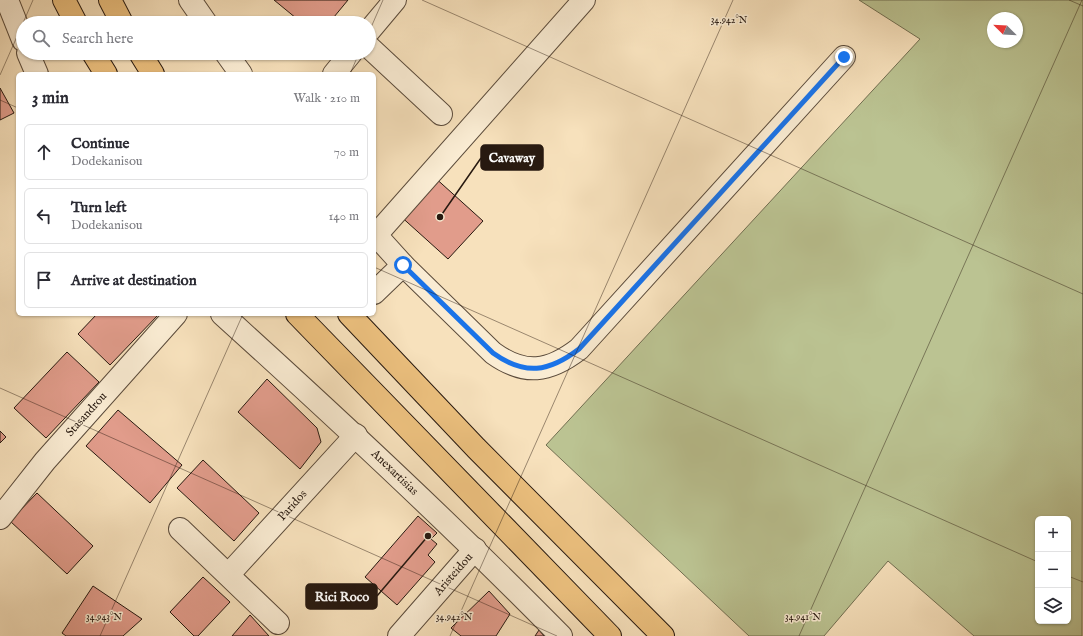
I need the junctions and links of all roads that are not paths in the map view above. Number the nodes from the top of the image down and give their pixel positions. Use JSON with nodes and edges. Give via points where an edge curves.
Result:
{"nodes":[{"id":1,"x":7,"y":0,"type":"edge"},
{"id":2,"x":64,"y":0,"type":"edge"},
{"id":3,"x":110,"y":0,"type":"edge"},
{"id":4,"x":190,"y":0,"type":"edge"},
{"id":5,"x":395,"y":0,"type":"edge"},
{"id":6,"x":584,"y":0,"type":"edge"},
{"id":7,"x":72,"y":16,"type":"edge"},
{"id":8,"x":118,"y":16,"type":"edge"},
{"id":9,"x":201,"y":16,"type":"edge"},
{"id":10,"x":16,"y":22,"type":"edge"},
{"id":11,"x":376,"y":23,"type":"edge"},
{"id":12,"x":376,"y":54,"type":"edge"},
{"id":13,"x":844,"y":57,"type":"dead end"},
{"id":14,"x":31,"y":60,"type":"edge"},
{"id":15,"x":97,"y":60,"type":"edge"},
{"id":16,"x":144,"y":60,"type":"edge"},
{"id":17,"x":231,"y":60,"type":"edge"},
{"id":18,"x":345,"y":60,"type":"edge"},
{"id":19,"x":37,"y":72,"type":"edge"},
{"id":20,"x":105,"y":72,"type":"edge"},
{"id":21,"x":152,"y":72,"type":"edge"},
{"id":22,"x":240,"y":72,"type":"edge"},
{"id":23,"x":336,"y":72,"type":"edge"},
{"id":24,"x":441,"y":114,"type":"dead end"},
{"id":25,"x":376,"y":233,"type":"edge"},
{"id":26,"x":376,"y":235,"type":"edge"},
{"id":27,"x":403,"y":265,"type":"junction"},
{"id":28,"x":376,"y":291,"type":"edge"},
{"id":29,"x":174,"y":316,"type":"edge"},
{"id":30,"x":224,"y":316,"type":"edge"},
{"id":31,"x":299,"y":316,"type":"edge"},
{"id":32,"x":352,"y":316,"type":"edge"},
{"id":33,"x":356,"y":435,"type":"junction"},
{"id":34,"x":0,"y":518,"type":"edge"},
{"id":35,"x":180,"y":529,"type":"dead end"},
{"id":36,"x":475,"y":548,"type":"junction"},
{"id":37,"x":229,"y":574,"type":"junction"},
{"id":38,"x":278,"y":623,"type":"dead end"},
{"id":39,"x":399,"y":636,"type":"edge"},
{"id":40,"x":561,"y":636,"type":"edge"},
{"id":41,"x":610,"y":636,"type":"edge"},
{"id":42,"x":663,"y":636,"type":"edge"}],
"edges":[{"from":1,"to":10,"type":"street"},
{"from":2,"to":7,"type":"main road"},
{"from":3,"to":8,"type":"main road"},
{"from":4,"to":9,"type":"street"},
{"from":5,"to":11,"type":"street"},
{"from":6,"to":25,"type":"street"},
{"from":12,"to":24,"type":"street"},
{"from":13,"to":27,"type":"street","via":[[579,349],[550,366],[529,369],[505,362]]},
{"from":14,"to":19,"type":"street"},
{"from":15,"to":20,"type":"main road"},
{"from":16,"to":21,"type":"main road"},
{"from":17,"to":22,"type":"street"},
{"from":18,"to":23,"type":"street"},
{"from":26,"to":27,"type":"street"},
{"from":27,"to":28,"type":"street"},
{"from":29,"to":34,"type":"street","name":"Stasandrou","via":[[45,461]]},
{"from":30,"to":33,"type":"street","name":"Anexartisias"},
{"from":31,"to":41,"type":"main road"},
{"from":32,"to":42,"type":"main road","via":[[476,448]]},
{"from":33,"to":36,"type":"street","name":"Anexartisias"},
{"from":33,"to":37,"type":"street","name":"Paridos"},
{"from":35,"to":37,"type":"street"},
{"from":36,"to":39,"type":"street","name":"Aristeidou"},
{"from":36,"to":40,"type":"street","name":"Anexartisias"},
{"from":37,"to":38,"type":"street"}]}
